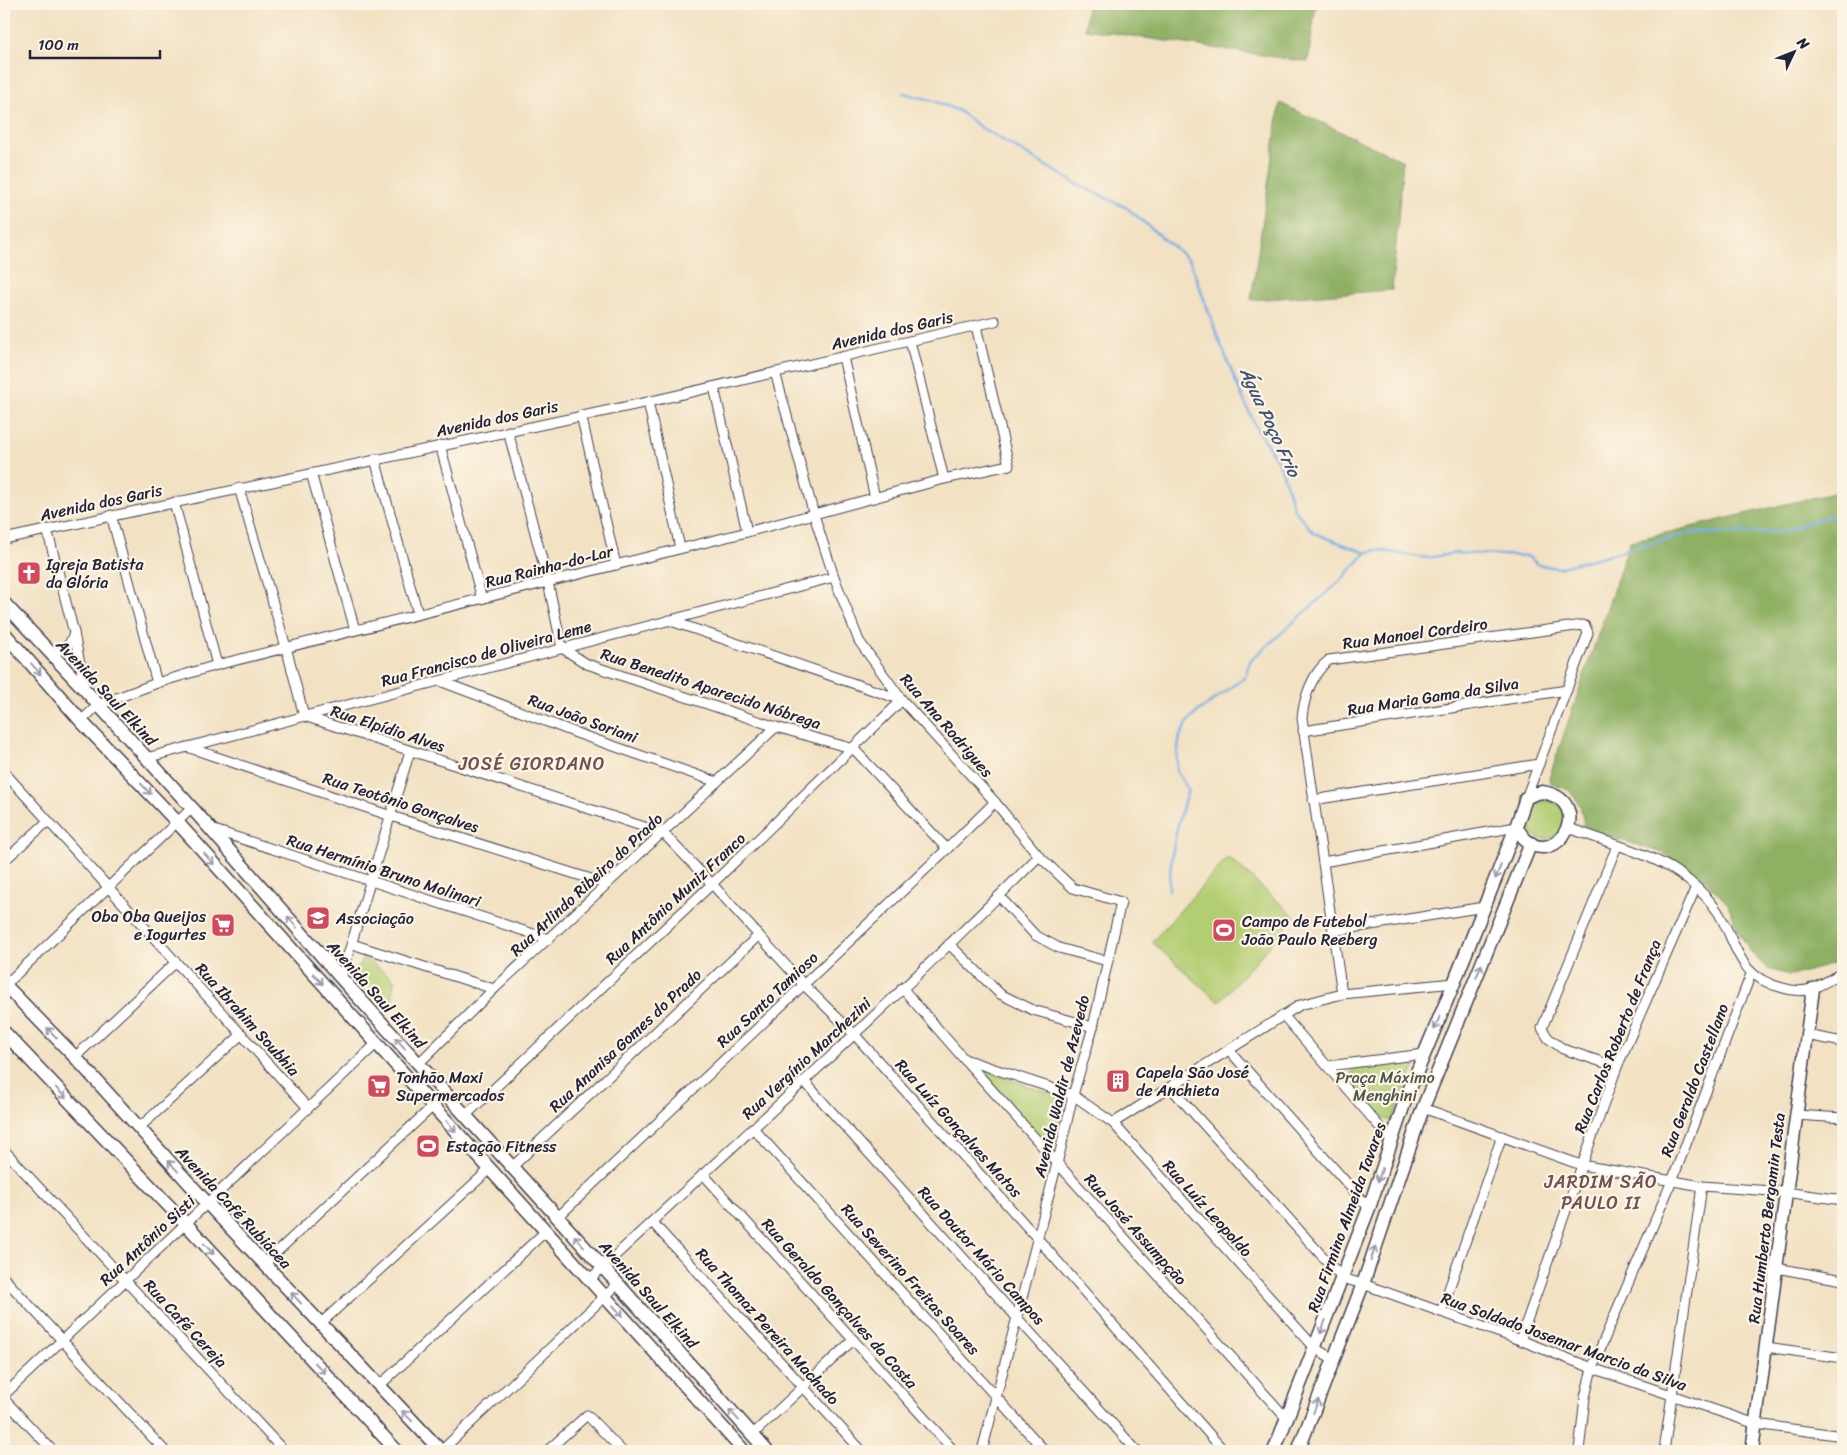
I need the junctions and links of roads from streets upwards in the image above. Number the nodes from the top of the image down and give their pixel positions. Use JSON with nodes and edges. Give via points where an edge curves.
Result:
{"nodes":[{"id":1,"x":995,"y":321,"type":"dead end"},
{"id":2,"x":976,"y":326,"type":"junction"},
{"id":3,"x":910,"y":341,"type":"junction"},
{"id":4,"x":843,"y":357,"type":"junction"},
{"id":5,"x":775,"y":372,"type":"junction"},
{"id":6,"x":714,"y":387,"type":"junction"},
{"id":7,"x":648,"y":402,"type":"junction"},
{"id":8,"x":581,"y":415,"type":"junction"},
{"id":9,"x":508,"y":431,"type":"junction"},
{"id":10,"x":440,"y":445,"type":"junction"},
{"id":11,"x":374,"y":459,"type":"junction"},
{"id":12,"x":311,"y":473,"type":"junction"},
{"id":13,"x":944,"y":479,"type":"junction"},
{"id":14,"x":239,"y":488,"type":"junction"},
{"id":15,"x":875,"y":498,"type":"junction"},
{"id":16,"x":174,"y":502,"type":"junction"},
{"id":17,"x":814,"y":515,"type":"junction"},
{"id":18,"x":111,"y":516,"type":"junction"},
{"id":19,"x":47,"y":529,"type":"junction"},
{"id":20,"x":747,"y":532,"type":"junction"},
{"id":21,"x":4,"y":539,"type":"edge"},
{"id":22,"x":680,"y":548,"type":"junction"},
{"id":23,"x":616,"y":565,"type":"junction"},
{"id":24,"x":834,"y":576,"type":"junction"},
{"id":25,"x":548,"y":582,"type":"junction"},
{"id":26,"x":482,"y":598,"type":"junction"},
{"id":27,"x":4,"y":603,"type":"edge"},
{"id":28,"x":418,"y":614,"type":"junction"},
{"id":29,"x":668,"y":620,"type":"junction"},
{"id":30,"x":1583,"y":625,"type":"joint"},
{"id":31,"x":355,"y":630,"type":"junction"},
{"id":32,"x":4,"y":633,"type":"edge"},
{"id":33,"x":74,"y":633,"type":"junction"},
{"id":34,"x":286,"y":647,"type":"junction"},
{"id":35,"x":562,"y":648,"type":"junction"},
{"id":36,"x":48,"y":651,"type":"junction"},
{"id":37,"x":217,"y":665,"type":"junction"},
{"id":38,"x":440,"y":680,"type":"junction"},
{"id":39,"x":157,"y":683,"type":"junction"},
{"id":40,"x":85,"y":690,"type":"junction"},
{"id":41,"x":1567,"y":690,"type":"junction"},
{"id":42,"x":902,"y":700,"type":"junction"},
{"id":43,"x":98,"y":705,"type":"junction"},
{"id":44,"x":304,"y":716,"type":"junction"},
{"id":45,"x":81,"y":721,"type":"junction"},
{"id":46,"x":776,"y":727,"type":"junction"},
{"id":47,"x":1303,"y":731,"type":"junction"},
{"id":48,"x":187,"y":747,"type":"junction"},
{"id":49,"x":854,"y":749,"type":"junction"},
{"id":50,"x":410,"y":751,"type":"junction"},
{"id":51,"x":146,"y":758,"type":"junction"},
{"id":52,"x":1539,"y":764,"type":"junction"},
{"id":53,"x":4,"y":772,"type":"edge"},
{"id":54,"x":717,"y":782,"type":"junction"},
{"id":55,"x":1526,"y":798,"type":"junction"},
{"id":56,"x":1314,"y":800,"type":"junction"},
{"id":57,"x":995,"y":802,"type":"junction"},
{"id":58,"x":192,"y":808,"type":"junction"},
{"id":59,"x":391,"y":816,"type":"junction"},
{"id":60,"x":47,"y":822,"type":"junction"},
{"id":61,"x":177,"y":822,"type":"junction"},
{"id":62,"x":1516,"y":827,"type":"junction"},
{"id":63,"x":1568,"y":828,"type":"junction"},
{"id":64,"x":210,"y":829,"type":"junction"},
{"id":65,"x":663,"y":833,"type":"junction"},
{"id":66,"x":1531,"y":843,"type":"junction"},
{"id":67,"x":1617,"y":846,"type":"junction"},
{"id":68,"x":947,"y":849,"type":"junction"},
{"id":69,"x":1039,"y":856,"type":"junction"},
{"id":70,"x":4,"y":862,"type":"edge"},
{"id":71,"x":1323,"y":862,"type":"junction"},
{"id":72,"x":371,"y":881,"type":"junction"},
{"id":73,"x":607,"y":884,"type":"junction"},
{"id":74,"x":712,"y":884,"type":"junction"},
{"id":75,"x":1696,"y":887,"type":"junction"},
{"id":76,"x":108,"y":888,"type":"junction"},
{"id":77,"x":999,"y":896,"type":"junction"},
{"id":78,"x":1120,"y":902,"type":"joint"},
{"id":79,"x":1484,"y":907,"type":"junction"},
{"id":80,"x":1333,"y":931,"type":"junction"},
{"id":81,"x":759,"y":935,"type":"junction"},
{"id":82,"x":549,"y":939,"type":"junction"},
{"id":83,"x":352,"y":944,"type":"junction"},
{"id":84,"x":949,"y":944,"type":"junction"},
{"id":85,"x":176,"y":962,"type":"junction"},
{"id":86,"x":1107,"y":962,"type":"junction"},
{"id":87,"x":1843,"y":972,"type":"edge"},
{"id":88,"x":1752,"y":974,"type":"junction"},
{"id":89,"x":341,"y":978,"type":"junction"},
{"id":90,"x":1454,"y":983,"type":"junction"},
{"id":91,"x":4,"y":985,"type":"edge"},
{"id":92,"x":804,"y":985,"type":"junction"},
{"id":93,"x":902,"y":988,"type":"junction"},
{"id":94,"x":1813,"y":988,"type":"junction"},
{"id":95,"x":494,"y":989,"type":"junction"},
{"id":96,"x":1342,"y":994,"type":"junction"},
{"id":97,"x":1283,"y":1015,"type":"junction"},
{"id":98,"x":1093,"y":1027,"type":"junction"},
{"id":99,"x":4,"y":1032,"type":"edge"},
{"id":100,"x":242,"y":1034,"type":"junction"},
{"id":101,"x":854,"y":1034,"type":"junction"},
{"id":102,"x":1806,"y":1035,"type":"junction"},
{"id":103,"x":1843,"y":1042,"type":"edge"},
{"id":104,"x":376,"y":1044,"type":"junction"},
{"id":105,"x":1229,"y":1050,"type":"junction"},
{"id":106,"x":1424,"y":1054,"type":"junction"},
{"id":107,"x":75,"y":1057,"type":"junction"},
{"id":108,"x":964,"y":1059,"type":"junction"},
{"id":109,"x":418,"y":1064,"type":"junction"},
{"id":110,"x":1328,"y":1066,"type":"junction"},
{"id":111,"x":1617,"y":1067,"type":"junction"},
{"id":112,"x":804,"y":1081,"type":"junction"},
{"id":113,"x":1170,"y":1088,"type":"junction"},
{"id":114,"x":1073,"y":1095,"type":"junction"},
{"id":115,"x":433,"y":1106,"type":"junction"},
{"id":116,"x":308,"y":1108,"type":"junction"},
{"id":117,"x":1423,"y":1108,"type":"junction"},
{"id":118,"x":466,"y":1115,"type":"junction"},
{"id":119,"x":1795,"y":1115,"type":"junction"},
{"id":120,"x":1843,"y":1118,"type":"edge"},
{"id":121,"x":1113,"y":1124,"type":"junction"},
{"id":122,"x":140,"y":1128,"type":"junction"},
{"id":123,"x":753,"y":1128,"type":"junction"},
{"id":124,"x":1502,"y":1136,"type":"junction"},
{"id":125,"x":1391,"y":1140,"type":"junction"},
{"id":126,"x":4,"y":1150,"type":"edge"},
{"id":127,"x":1057,"y":1164,"type":"junction"},
{"id":128,"x":1581,"y":1165,"type":"junction"},
{"id":129,"x":512,"y":1166,"type":"junction"},
{"id":130,"x":490,"y":1169,"type":"junction"},
{"id":131,"x":704,"y":1174,"type":"junction"},
{"id":132,"x":1672,"y":1181,"type":"junction"},
{"id":133,"x":1702,"y":1186,"type":"junction"},
{"id":134,"x":1785,"y":1192,"type":"junction"},
{"id":135,"x":1843,"y":1200,"type":"edge"},
{"id":136,"x":207,"y":1204,"type":"junction"},
{"id":137,"x":1369,"y":1208,"type":"junction"},
{"id":138,"x":558,"y":1217,"type":"junction"},
{"id":139,"x":652,"y":1222,"type":"junction"},
{"id":140,"x":186,"y":1224,"type":"junction"},
{"id":141,"x":546,"y":1231,"type":"junction"},
{"id":142,"x":1038,"y":1238,"type":"junction"},
{"id":143,"x":264,"y":1264,"type":"junction"},
{"id":144,"x":603,"y":1267,"type":"junction"},
{"id":145,"x":1776,"y":1268,"type":"junction"},
{"id":146,"x":4,"y":1278,"type":"edge"},
{"id":147,"x":1342,"y":1278,"type":"junction"},
{"id":148,"x":126,"y":1280,"type":"junction"},
{"id":149,"x":589,"y":1280,"type":"junction"},
{"id":150,"x":1843,"y":1280,"type":"edge"},
{"id":151,"x":618,"y":1284,"type":"junction"},
{"id":152,"x":1363,"y":1284,"type":"junction"},
{"id":153,"x":605,"y":1296,"type":"junction"},
{"id":154,"x":1441,"y":1312,"type":"junction"},
{"id":155,"x":1017,"y":1316,"type":"junction"},
{"id":156,"x":320,"y":1324,"type":"junction"},
{"id":157,"x":853,"y":1340,"type":"junction"},
{"id":158,"x":1520,"y":1340,"type":"junction"},
{"id":159,"x":61,"y":1341,"type":"junction"},
{"id":160,"x":1766,"y":1347,"type":"junction"},
{"id":161,"x":1314,"y":1348,"type":"junction"},
{"id":162,"x":1843,"y":1358,"type":"edge"},
{"id":163,"x":1333,"y":1359,"type":"junction"},
{"id":164,"x":1592,"y":1368,"type":"junction"},
{"id":165,"x":379,"y":1386,"type":"junction"},
{"id":166,"x":802,"y":1387,"type":"junction"},
{"id":167,"x":4,"y":1396,"type":"edge"},
{"id":168,"x":996,"y":1396,"type":"junction"},
{"id":169,"x":1673,"y":1397,"type":"junction"},
{"id":170,"x":4,"y":1399,"type":"edge"},
{"id":171,"x":1287,"y":1419,"type":"junction"},
{"id":172,"x":1756,"y":1424,"type":"junction"},
{"id":173,"x":752,"y":1435,"type":"junction"},
{"id":174,"x":1843,"y":1436,"type":"edge"},
{"id":175,"x":53,"y":1451,"type":"edge"},
{"id":176,"x":166,"y":1451,"type":"edge"},
{"id":177,"x":284,"y":1451,"type":"edge"},
{"id":178,"x":397,"y":1451,"type":"edge"},
{"id":179,"x":441,"y":1451,"type":"edge"},
{"id":180,"x":547,"y":1451,"type":"edge"},
{"id":181,"x":622,"y":1451,"type":"edge"},
{"id":182,"x":744,"y":1451,"type":"edge"},
{"id":183,"x":767,"y":1451,"type":"edge"},
{"id":184,"x":862,"y":1451,"type":"edge"},
{"id":185,"x":954,"y":1451,"type":"edge"},
{"id":186,"x":982,"y":1451,"type":"edge"},
{"id":187,"x":1045,"y":1451,"type":"edge"},
{"id":188,"x":1137,"y":1451,"type":"edge"},
{"id":189,"x":1224,"y":1451,"type":"edge"},
{"id":190,"x":1274,"y":1451,"type":"edge"},
{"id":191,"x":1298,"y":1451,"type":"edge"},
{"id":192,"x":1579,"y":1451,"type":"edge"},
{"id":193,"x":1664,"y":1451,"type":"edge"},
{"id":194,"x":1752,"y":1451,"type":"edge"}],
"edges":[{"from":1,"to":2,"type":"street","name":"Avenida dos Garis"},
{"from":2,"to":3,"type":"street","name":"Avenida dos Garis"},
{"from":2,"to":13,"type":"street","name":"Rua Rainha-do-Lar","via":[[1010,465]]},
{"from":3,"to":4,"type":"street","name":"Avenida dos Garis"},
{"from":3,"to":13,"type":"street"},
{"from":4,"to":5,"type":"street","name":"Avenida dos Garis"},
{"from":4,"to":15,"type":"street"},
{"from":5,"to":6,"type":"street","name":"Avenida dos Garis"},
{"from":5,"to":17,"type":"street","name":"Rua Ana Rodrigues"},
{"from":6,"to":7,"type":"street","name":"Avenida dos Garis"},
{"from":6,"to":20,"type":"street"},
{"from":7,"to":8,"type":"street","name":"Avenida dos Garis"},
{"from":7,"to":22,"type":"street"},
{"from":8,"to":9,"type":"street","name":"Avenida dos Garis"},
{"from":8,"to":23,"type":"street"},
{"from":9,"to":10,"type":"street","name":"Avenida dos Garis"},
{"from":9,"to":25,"type":"street"},
{"from":10,"to":11,"type":"street","name":"Avenida dos Garis"},
{"from":10,"to":26,"type":"street"},
{"from":11,"to":12,"type":"street","name":"Avenida dos Garis"},
{"from":11,"to":28,"type":"street"},
{"from":12,"to":14,"type":"street","name":"Avenida dos Garis"},
{"from":12,"to":31,"type":"street"},
{"from":13,"to":15,"type":"street","name":"Rua Rainha-do-Lar"},
{"from":14,"to":16,"type":"street","name":"Avenida dos Garis"},
{"from":14,"to":34,"type":"street"},
{"from":15,"to":17,"type":"street","name":"Rua Rainha-do-Lar"},
{"from":16,"to":18,"type":"street","name":"Avenida dos Garis"},
{"from":16,"to":37,"type":"street"},
{"from":17,"to":20,"type":"street","name":"Rua Rainha-do-Lar"},
{"from":17,"to":24,"type":"street","name":"Rua Ana Rodrigues"},
{"from":18,"to":19,"type":"street","name":"Avenida dos Garis"},
{"from":18,"to":39,"type":"street"},
{"from":19,"to":21,"type":"street","name":"Avenida dos Garis"},
{"from":19,"to":33,"type":"street"},
{"from":20,"to":22,"type":"street","name":"Rua Rainha-do-Lar"},
{"from":22,"to":23,"type":"street","name":"Rua Rainha-do-Lar"},
{"from":23,"to":25,"type":"street","name":"Rua Rainha-do-Lar"},
{"from":24,"to":29,"type":"street","name":"Rua Francisco de Oliveira Leme"},
{"from":24,"to":42,"type":"street","name":"Rua Ana Rodrigues","via":[[859,641]]},
{"from":25,"to":26,"type":"street","name":"Rua Rainha-do-Lar"},
{"from":25,"to":35,"type":"street"},
{"from":26,"to":28,"type":"street","name":"Rua Rainha-do-Lar"},
{"from":27,"to":36,"type":"street","name":"Avenida Saul Elkind"},
{"from":28,"to":31,"type":"street","name":"Rua Rainha-do-Lar"},
{"from":29,"to":35,"type":"street","name":"Rua Francisco de Oliveira Leme"},
{"from":29,"to":42,"type":"street"},
{"from":30,"to":41,"type":"street","name":"Rua Firmino Almeida Tavares","via":[[1588,633]]},
{"from":30,"to":47,"type":"street","name":"Rua Manoel Cordeiro","via":[[1329,660],[1318,671],[1305,700]]},
{"from":31,"to":34,"type":"street","name":"Rua Rainha-do-Lar"},
{"from":32,"to":45,"type":"street","name":"Avenida Saul Elkind","one_way":true},
{"from":33,"to":36,"type":"street","via":[[71,644],[63,650]]},
{"from":33,"to":40,"type":"street"},
{"from":34,"to":37,"type":"street","name":"Rua Rainha-do-Lar"},
{"from":34,"to":44,"type":"street"},
{"from":35,"to":38,"type":"street","name":"Rua Francisco de Oliveira Leme"},
{"from":35,"to":46,"type":"street","name":"Rua Benedito Aparecido Nóbrega","via":[[587,664]]},
{"from":36,"to":40,"type":"street","name":"Avenida Saul Elkind"},
{"from":37,"to":39,"type":"street","name":"Rua Rainha-do-Lar"},
{"from":38,"to":44,"type":"street","name":"Rua Francisco de Oliveira Leme"},
{"from":38,"to":54,"type":"street","name":"Rua João Soriani","via":[[579,734]]},
{"from":39,"to":43,"type":"street","name":"Rua Rainha-do-Lar"},
{"from":40,"to":43,"type":"street","name":"Avenida Saul Elkind"},
{"from":41,"to":47,"type":"street","name":"Rua Maria Gama da Silva"},
{"from":41,"to":52,"type":"street","name":"Rua Firmino Almeida Tavares"},
{"from":42,"to":49,"type":"street","name":"Rua Antônio Muniz Franco"},
{"from":42,"to":57,"type":"street","name":"Rua Ana Rodrigues"},
{"from":43,"to":45,"type":"street"},
{"from":43,"to":51,"type":"street","name":"Avenida Saul Elkind"},
{"from":44,"to":48,"type":"street","name":"Rua Francisco de Oliveira Leme"},
{"from":44,"to":50,"type":"street","name":"Rua Elpídio Alves"},
{"from":45,"to":61,"type":"street","name":"Avenida Saul Elkind","one_way":true},
{"from":46,"to":49,"type":"street","name":"Rua Benedito Aparecido Nóbrega"},
{"from":46,"to":54,"type":"street","name":"Rua Arlindo Ribeiro do Prado"},
{"from":47,"to":56,"type":"street","name":"Rua Manoel Cordeiro"},
{"from":48,"to":51,"type":"street","name":"Rua Francisco de Oliveira Leme"},
{"from":48,"to":59,"type":"street","name":"Rua Teotônio Gonçalves"},
{"from":49,"to":68,"type":"street"},
{"from":49,"to":74,"type":"street","name":"Rua Antônio Muniz Franco"},
{"from":50,"to":59,"type":"street"},
{"from":50,"to":65,"type":"street","name":"Rua Elpídio Alves"},
{"from":51,"to":58,"type":"street","name":"Avenida Saul Elkind"},
{"from":52,"to":55,"type":"street","name":"Rua Firmino Almeida Tavares"},
{"from":52,"to":56,"type":"street"},
{"from":53,"to":60,"type":"street","name":"Rua Ibrahim Soubhia"},
{"from":54,"to":65,"type":"street","name":"Rua Arlindo Ribeiro do Prado"},
{"from":55,"to":62,"type":"street","name":"Rua Firmino Almeida Tavares"},
{"from":55,"to":63,"type":"street","via":[[1542,792],[1559,797],[1569,811]]},
{"from":56,"to":71,"type":"street","name":"Rua Manoel Cordeiro"},
{"from":57,"to":68,"type":"street","name":"Rua Santo Tamioso"},
{"from":57,"to":69,"type":"street","name":"Rua Ana Rodrigues"},
{"from":58,"to":61,"type":"street"},
{"from":58,"to":64,"type":"street","name":"Avenida Saul Elkind"},
{"from":59,"to":72,"type":"street"},
{"from":59,"to":73,"type":"street","name":"Rua Teotônio Gonçalves"},
{"from":60,"to":70,"type":"street"},
{"from":60,"to":76,"type":"street","name":"Rua Ibrahim Soubhia"},
{"from":61,"to":76,"type":"street"},
{"from":61,"to":104,"type":"street","name":"Avenida Saul Elkind","one_way":true},
{"from":62,"to":66,"type":"street"},
{"from":62,"to":71,"type":"street"},
{"from":62,"to":79,"type":"street","name":"Rua Firmino Almeida Tavares","one_way":true},
{"from":63,"to":66,"type":"street","via":[[1558,842],[1549,846]]},
{"from":63,"to":67,"type":"street"},
{"from":64,"to":72,"type":"street","name":"Rua Hermínio Bruno Molinari"},
{"from":89,"to":64,"type":"street","name":"Avenida Saul Elkind","one_way":true},
{"from":65,"to":73,"type":"street","name":"Rua Arlindo Ribeiro do Prado"},
{"from":65,"to":74,"type":"street","name":"Rua Luíz Gonçalves Matos"},
{"from":117,"to":66,"type":"street","one_way":true},
{"from":67,"to":75,"type":"street","via":[[1663,864]]},
{"from":67,"to":111,"type":"street","via":[[1542,1028],[1548,1038],[1563,1049]]},
{"from":68,"to":92,"type":"street","name":"Rua Santo Tamioso"},
{"from":69,"to":77,"type":"street","name":"Rua Vergínio Marchezini"},
{"from":69,"to":78,"type":"street","name":"Rua Ana Rodrigues","via":[[1073,888]]},
{"from":71,"to":80,"type":"street","name":"Rua Manoel Cordeiro"},
{"from":72,"to":82,"type":"street","name":"Rua Hermínio Bruno Molinari"},
{"from":72,"to":83,"type":"street"},
{"from":73,"to":82,"type":"street","name":"Rua Arlindo Ribeiro do Prado"},
{"from":74,"to":81,"type":"street","name":"Rua Luíz Gonçalves Matos"},
{"from":74,"to":118,"type":"street","name":"Rua Antônio Muniz Franco"},
{"from":75,"to":88,"type":"street","via":[[1712,903],[1736,952]]},
{"from":75,"to":111,"type":"street","name":"Rua Carlos Roberto de França"},
{"from":76,"to":85,"type":"street","name":"Rua Ibrahim Soubhia"},
{"from":76,"to":91,"type":"street"},
{"from":77,"to":84,"type":"street","name":"Rua Vergínio Marchezini"},
{"from":77,"to":86,"type":"street","via":[[1035,935],[1059,948]]},
{"from":78,"to":86,"type":"street","name":"Avenida Waldir de Azevedo"},
{"from":79,"to":80,"type":"street"},
{"from":79,"to":90,"type":"street","name":"Rua Firmino Almeida Tavares"},
{"from":80,"to":96,"type":"street","name":"Rua Manoel Cordeiro"},
{"from":81,"to":92,"type":"street","name":"Rua Luíz Gonçalves Matos"},
{"from":81,"to":129,"type":"street","name":"Rua Ananisa Gomes do Prado"},
{"from":82,"to":95,"type":"street","name":"Rua Arlindo Ribeiro do Prado"},
{"from":83,"to":89,"type":"street"},
{"from":83,"to":95,"type":"street"},
{"from":84,"to":93,"type":"street","name":"Rua Vergínio Marchezini"},
{"from":84,"to":98,"type":"street","via":[[1000,994],[1033,1010]]},
{"from":85,"to":100,"type":"street","name":"Rua Ibrahim Soubhia"},
{"from":85,"to":107,"type":"street"},
{"from":86,"to":98,"type":"street","name":"Avenida Waldir de Azevedo"},
{"from":87,"to":94,"type":"street"},
{"from":88,"to":94,"type":"street","via":[[1788,990]]},
{"from":88,"to":132,"type":"street","name":"Rua Geraldo Castellano"},
{"from":109,"to":89,"type":"street","name":"Avenida Saul Elkind","one_way":true},
{"from":90,"to":96,"type":"street"},
{"from":90,"to":106,"type":"street","name":"Rua Firmino Almeida Tavares","one_way":true},
{"from":107,"to":91,"type":"street","name":"Avenida Café Rubiácea","one_way":true},
{"from":92,"to":101,"type":"street","name":"Rua Luíz Gonçalves Matos"},
{"from":92,"to":138,"type":"street","name":"Rua Santo Tamioso"},
{"from":93,"to":101,"type":"street","name":"Rua Vergínio Marchezini"},
{"from":93,"to":108,"type":"street","name":"Rua José Assumpção"},
{"from":94,"to":102,"type":"street","name":"Rua Humberto Bergamin Testa"},
{"from":95,"to":109,"type":"street","name":"Rua Arlindo Ribeiro do Prado"},
{"from":96,"to":97,"type":"street","via":[[1300,1004]]},
{"from":97,"to":105,"type":"street"},
{"from":97,"to":110,"type":"street"},
{"from":98,"to":114,"type":"street","name":"Avenida Waldir de Azevedo"},
{"from":99,"to":140,"type":"street","one_way":true},
{"from":100,"to":116,"type":"street","name":"Rua Ibrahim Soubhia"},
{"from":100,"to":122,"type":"street"},
{"from":101,"to":112,"type":"street","name":"Rua Vergínio Marchezini"},
{"from":101,"to":142,"type":"street","name":"Rua Luíz Gonçalves Matos"},
{"from":102,"to":103,"type":"street"},
{"from":102,"to":119,"type":"street","name":"Rua Humberto Bergamin Testa"},
{"from":104,"to":115,"type":"street","name":"Avenida Saul Elkind"},
{"from":104,"to":116,"type":"street","name":"Rua Antônio Sisti"},
{"from":105,"to":113,"type":"street"},
{"from":105,"to":137,"type":"street"},
{"from":106,"to":110,"type":"street"},
{"from":106,"to":125,"type":"street","name":"Rua Firmino Almeida Tavares"},
{"from":107,"to":122,"type":"street","name":"Avenida Café Rubiácea"},
{"from":108,"to":114,"type":"street","name":"Rua Luíz Leopoldo"},
{"from":108,"to":127,"type":"street","name":"Rua José Assumpção"},
{"from":109,"to":118,"type":"street","name":"Avenida Saul Elkind"},
{"from":110,"to":125,"type":"street"},
{"from":111,"to":128,"type":"street","name":"Rua Carlos Roberto de França"},
{"from":112,"to":123,"type":"street","name":"Rua Vergínio Marchezini"},
{"from":112,"to":155,"type":"street","name":"Rua Doutor Mário Campos"},
{"from":113,"to":121,"type":"street"},
{"from":113,"to":147,"type":"street"},
{"from":114,"to":121,"type":"street","name":"Rua Luíz Leopoldo"},
{"from":114,"to":127,"type":"street","name":"Avenida Waldir de Azevedo"},
{"from":115,"to":130,"type":"street","name":"Avenida Saul Elkind","one_way":true},
{"from":115,"to":143,"type":"street"},
{"from":116,"to":136,"type":"street","name":"Rua Antônio Sisti"},
{"from":117,"to":124,"type":"street"},
{"from":152,"to":117,"type":"street","one_way":true},
{"from":118,"to":129,"type":"street","name":"Avenida Saul Elkind"},
{"from":119,"to":120,"type":"street"},
{"from":119,"to":134,"type":"street","name":"Rua Humberto Bergamin Testa"},
{"from":121,"to":161,"type":"street","name":"Rua Luíz Leopoldo"},
{"from":136,"to":122,"type":"street","name":"Avenida Café Rubiácea","one_way":true},
{"from":123,"to":131,"type":"street","name":"Rua Vergínio Marchezini"},
{"from":123,"to":168,"type":"street","name":"Rua Severino Freitas Soares"},
{"from":124,"to":128,"type":"street"},
{"from":124,"to":154,"type":"street"},
{"from":125,"to":137,"type":"street","name":"Rua Firmino Almeida Tavares","one_way":true},
{"from":126,"to":148,"type":"street","name":"Rua Café Cereja"},
{"from":127,"to":142,"type":"street","name":"Avenida Waldir de Azevedo"},
{"from":127,"to":171,"type":"street","name":"Rua José Assumpção"},
{"from":128,"to":132,"type":"street"},
{"from":128,"to":158,"type":"street","name":"Rua Carlos Roberto de França"},
{"from":129,"to":138,"type":"street","name":"Avenida Saul Elkind"},
{"from":130,"to":141,"type":"street","name":"Avenida Saul Elkind"},
{"from":130,"to":156,"type":"street"},
{"from":131,"to":139,"type":"street","name":"Rua Vergínio Marchezini"},
{"from":131,"to":157,"type":"street","name":"Rua Geraldo Gonçalves da Costa"},
{"from":132,"to":133,"type":"street"},
{"from":132,"to":164,"type":"street","name":"Rua Geraldo Castellano"},
{"from":133,"to":134,"type":"street"},
{"from":133,"to":169,"type":"street"},
{"from":134,"to":135,"type":"street"},
{"from":134,"to":145,"type":"street","name":"Rua Humberto Bergamin Testa"},
{"from":136,"to":140,"type":"street","name":"Rua Antônio Sisti"},
{"from":136,"to":143,"type":"street","name":"Avenida Café Rubiácea"},
{"from":137,"to":147,"type":"street","name":"Rua Firmino Almeida Tavares"},
{"from":144,"to":138,"type":"street","name":"Avenida Saul Elkind","one_way":true},
{"from":139,"to":144,"type":"street","name":"Rua Vergínio Marchezini"},
{"from":139,"to":166,"type":"street","name":"Rua Thomaz Pereira Machado"},
{"from":140,"to":148,"type":"street","name":"Rua Antônio Sisti"},
{"from":140,"to":178,"type":"street","one_way":true},
{"from":141,"to":149,"type":"street","name":"Avenida Saul Elkind"},
{"from":141,"to":165,"type":"street"},
{"from":142,"to":155,"type":"street","name":"Avenida Waldir de Azevedo"},
{"from":142,"to":189,"type":"street","name":"Rua Luíz Gonçalves Matos"},
{"from":156,"to":143,"type":"street","name":"Avenida Café Rubiácea","one_way":true},
{"from":144,"to":149,"type":"street","name":"Rua Vergínio Marchezini"},
{"from":144,"to":151,"type":"street","name":"Avenida Saul Elkind"},
{"from":145,"to":150,"type":"street"},
{"from":145,"to":160,"type":"street","name":"Rua Humberto Bergamin Testa"},
{"from":146,"to":159,"type":"street"},
{"from":147,"to":152,"type":"street","name":"Rua Soldado Josemar Marcio da Silva"},
{"from":147,"to":161,"type":"street","name":"Rua Firmino Almeida Tavares","one_way":true},
{"from":148,"to":159,"type":"street","name":"Rua Antônio Sisti"},
{"from":148,"to":177,"type":"street","name":"Rua Café Cereja"},
{"from":149,"to":153,"type":"street","name":"Avenida Saul Elkind"},
{"from":151,"to":153,"type":"street"},
{"from":173,"to":151,"type":"street","name":"Avenida Saul Elkind","one_way":true},
{"from":152,"to":154,"type":"street","name":"Rua Soldado Josemar Marcio da Silva"},
{"from":152,"to":163,"type":"street"},
{"from":153,"to":179,"type":"street"},
{"from":153,"to":182,"type":"street","name":"Avenida Saul Elkind","one_way":true},
{"from":154,"to":158,"type":"street","name":"Rua Soldado Josemar Marcio da Silva"},
{"from":155,"to":168,"type":"street","name":"Avenida Waldir de Azevedo"},
{"from":155,"to":188,"type":"street","name":"Rua Doutor Mário Campos"},
{"from":156,"to":165,"type":"street","name":"Avenida Café Rubiácea"},
{"from":157,"to":166,"type":"street"},
{"from":157,"to":185,"type":"street","name":"Rua Geraldo Gonçalves da Costa"},
{"from":158,"to":164,"type":"street","name":"Rua Soldado Josemar Marcio da Silva"},
{"from":159,"to":167,"type":"street","name":"Rua Antônio Sisti"},
{"from":159,"to":176,"type":"street"},
{"from":160,"to":162,"type":"street"},
{"from":160,"to":172,"type":"street","name":"Rua Humberto Bergamin Testa"},
{"from":161,"to":163,"type":"street","name":"Rua Luíz Leopoldo"},
{"from":161,"to":171,"type":"street","name":"Rua Firmino Almeida Tavares"},
{"from":191,"to":163,"type":"street","one_way":true},
{"from":164,"to":169,"type":"street","name":"Rua Soldado Josemar Marcio da Silva"},
{"from":164,"to":192,"type":"street","name":"Rua Geraldo Castellano"},
{"from":179,"to":165,"type":"street","name":"Avenida Café Rubiácea","one_way":true},
{"from":166,"to":173,"type":"street"},
{"from":166,"to":184,"type":"street","name":"Rua Thomaz Pereira Machado"},
{"from":168,"to":186,"type":"street","name":"Avenida Waldir de Azevedo"},
{"from":168,"to":187,"type":"street","name":"Rua Severino Freitas Soares"},
{"from":169,"to":172,"type":"street","name":"Rua Soldado Josemar Marcio da Silva"},
{"from":169,"to":193,"type":"street"},
{"from":170,"to":175,"type":"street"},
{"from":171,"to":190,"type":"street","name":"Rua Firmino Almeida Tavares"},
{"from":172,"to":174,"type":"street","name":"Rua Soldado Josemar Marcio da Silva"},
{"from":172,"to":194,"type":"street","name":"Rua Humberto Bergamin Testa"},
{"from":173,"to":183,"type":"street","name":"Avenida Saul Elkind"},
{"from":180,"to":181,"type":"street","via":[[587,1415]]}]}
